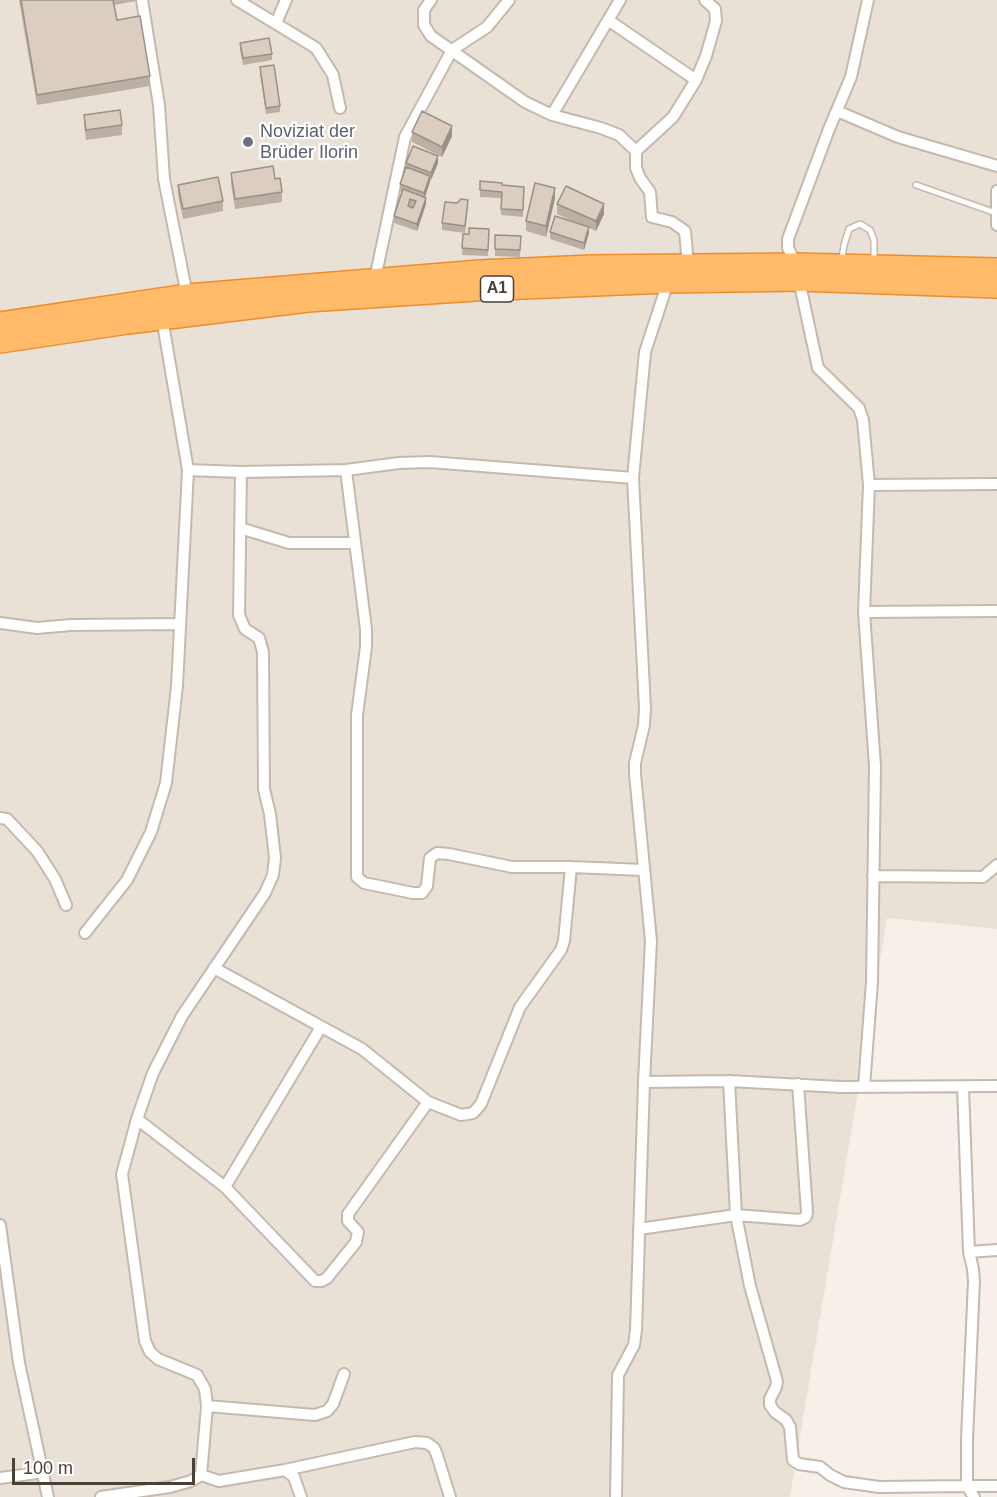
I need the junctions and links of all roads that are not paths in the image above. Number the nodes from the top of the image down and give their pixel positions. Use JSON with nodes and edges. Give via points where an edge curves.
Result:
{"nodes":[{"id":1,"x":142,"y":0,"type":"edge"},
{"id":2,"x":237,"y":0,"type":"edge"},
{"id":3,"x":286,"y":0,"type":"edge"},
{"id":4,"x":431,"y":0,"type":"edge"},
{"id":5,"x":509,"y":0,"type":"edge"},
{"id":6,"x":620,"y":0,"type":"edge"},
{"id":7,"x":705,"y":0,"type":"edge"},
{"id":8,"x":865,"y":1,"type":"edge"},
{"id":9,"x":608,"y":20,"type":"junction"},
{"id":10,"x":276,"y":23,"type":"junction"},
{"id":11,"x":452,"y":50,"type":"junction"},
{"id":12,"x":696,"y":80,"type":"junction"},
{"id":13,"x":340,"y":108,"type":"dead end"},
{"id":14,"x":837,"y":111,"type":"junction"},
{"id":15,"x":552,"y":115,"type":"junction"},
{"id":16,"x":636,"y":151,"type":"junction"},
{"id":17,"x":997,"y":166,"type":"edge"},
{"id":18,"x":916,"y":185,"type":"dead end"},
{"id":19,"x":997,"y":191,"type":"edge"},
{"id":20,"x":996,"y":213,"type":"edge"},
{"id":21,"x":997,"y":225,"type":"edge"},
{"id":22,"x":688,"y":265,"type":"junction"},
{"id":23,"x":842,"y":265,"type":"junction"},
{"id":24,"x":874,"y":265,"type":"junction"},
{"id":25,"x":997,"y":269,"type":"edge"},
{"id":26,"x":798,"y":272,"type":"junction"},
{"id":27,"x":375,"y":279,"type":"junction"},
{"id":28,"x":668,"y":282,"type":"junction"},
{"id":29,"x":997,"y":287,"type":"edge"},
{"id":30,"x":187,"y":295,"type":"junction"},
{"id":31,"x":162,"y":318,"type":"junction"},
{"id":32,"x":0,"y":323,"type":"edge"},
{"id":33,"x":0,"y":342,"type":"edge"},
{"id":34,"x":188,"y":470,"type":"junction"},
{"id":35,"x":346,"y":470,"type":"junction"},
{"id":36,"x":241,"y":472,"type":"junction"},
{"id":37,"x":633,"y":478,"type":"junction"},
{"id":38,"x":997,"y":484,"type":"edge"},
{"id":39,"x":869,"y":485,"type":"junction"},
{"id":40,"x":240,"y":528,"type":"junction"},
{"id":41,"x":355,"y":543,"type":"junction"},
{"id":42,"x":997,"y":611,"type":"edge"},
{"id":43,"x":864,"y":612,"type":"junction"},
{"id":44,"x":0,"y":623,"type":"edge"},
{"id":45,"x":180,"y":624,"type":"junction"},
{"id":46,"x":0,"y":818,"type":"edge"},
{"id":47,"x":997,"y":865,"type":"edge"},
{"id":48,"x":571,"y":867,"type":"junction"},
{"id":49,"x":644,"y":870,"type":"junction"},
{"id":50,"x":873,"y":876,"type":"junction"},
{"id":51,"x":66,"y":905,"type":"dead end"},
{"id":52,"x":85,"y":933,"type":"dead end"},
{"id":53,"x":214,"y":968,"type":"junction"},
{"id":54,"x":321,"y":1027,"type":"junction"},
{"id":55,"x":729,"y":1081,"type":"junction"},
{"id":56,"x":644,"y":1082,"type":"junction"},
{"id":57,"x":798,"y":1084,"type":"junction"},
{"id":58,"x":997,"y":1086,"type":"edge"},
{"id":59,"x":864,"y":1087,"type":"junction"},
{"id":60,"x":963,"y":1087,"type":"junction"},
{"id":61,"x":428,"y":1102,"type":"junction"},
{"id":62,"x":137,"y":1119,"type":"junction"},
{"id":63,"x":225,"y":1187,"type":"junction"},
{"id":64,"x":736,"y":1215,"type":"junction"},
{"id":65,"x":0,"y":1225,"type":"edge"},
{"id":66,"x":639,"y":1229,"type":"junction"},
{"id":67,"x":997,"y":1250,"type":"edge"},
{"id":68,"x":969,"y":1251,"type":"junction"},
{"id":69,"x":344,"y":1374,"type":"dead end"},
{"id":70,"x":207,"y":1406,"type":"junction"},
{"id":71,"x":285,"y":1470,"type":"junction"},
{"id":72,"x":44,"y":1472,"type":"junction"},
{"id":73,"x":201,"y":1474,"type":"junction"},
{"id":74,"x":0,"y":1478,"type":"edge"},
{"id":75,"x":967,"y":1486,"type":"junction"},
{"id":76,"x":997,"y":1486,"type":"edge"},
{"id":77,"x":171,"y":1492,"type":"edge"},
{"id":78,"x":48,"y":1497,"type":"edge"},
{"id":79,"x":101,"y":1497,"type":"edge"},
{"id":80,"x":301,"y":1497,"type":"edge"},
{"id":81,"x":450,"y":1497,"type":"edge"},
{"id":82,"x":616,"y":1497,"type":"edge"},
{"id":83,"x":974,"y":1497,"type":"edge"}],
"edges":[{"from":1,"to":30,"type":"street","via":[[159,105],[164,179]]},
{"from":2,"to":10,"type":"street"},
{"from":3,"to":10,"type":"street"},
{"from":4,"to":11,"type":"street","via":[[424,10],[424,25],[431,36]]},
{"from":5,"to":11,"type":"street","via":[[487,27]]},
{"from":6,"to":9,"type":"street"},
{"from":7,"to":12,"type":"street","via":[[714,9],[716,21]]},
{"from":8,"to":14,"type":"street","via":[[851,78]]},
{"from":9,"to":12,"type":"street"},
{"from":9,"to":15,"type":"street"},
{"from":10,"to":13,"type":"street","via":[[316,48],[333,75]]},
{"from":11,"to":15,"type":"street","via":[[525,102]]},
{"from":11,"to":27,"type":"street","via":[[405,137]]},
{"from":12,"to":16,"type":"street","via":[[672,117]]},
{"from":14,"to":17,"type":"street","via":[[898,137]]},
{"from":14,"to":26,"type":"street","via":[[788,239]]},
{"from":15,"to":16,"type":"street","via":[[619,135]]},
{"from":16,"to":22,"type":"street","via":[[636,168],[650,192],[652,218],[672,222],[684,231]]},
{"from":18,"to":20,"type":"lane"},
{"from":19,"to":20,"type":"street"},
{"from":20,"to":21,"type":"street"},
{"from":22,"to":26,"type":"highway","number":"A1"},
{"from":22,"to":27,"type":"highway","number":"A1","via":[[591,266]]},
{"from":23,"to":24,"type":"highway","number":"A1"},
{"from":23,"to":24,"type":"lane","via":[[849,229],[860,224],[870,230],[874,240]]},
{"from":23,"to":26,"type":"highway","number":"A1"},
{"from":24,"to":25,"type":"highway","number":"A1"},
{"from":26,"to":28,"type":"highway","number":"A1"},
{"from":26,"to":29,"type":"highway","number":"A1"},
{"from":26,"to":39,"type":"street","via":[[818,368],[859,408],[863,420]]},
{"from":27,"to":30,"type":"highway","number":"A1"},
{"from":28,"to":31,"type":"highway","number":"A1","via":[[308,301]]},
{"from":28,"to":37,"type":"street","via":[[645,351]]},
{"from":30,"to":32,"type":"highway","number":"A1"},
{"from":31,"to":33,"type":"highway","number":"A1"},
{"from":31,"to":34,"type":"street"},
{"from":34,"to":36,"type":"street"},
{"from":34,"to":45,"type":"street"},
{"from":35,"to":36,"type":"street"},
{"from":35,"to":37,"type":"street","via":[[430,462]]},
{"from":35,"to":41,"type":"street"},
{"from":36,"to":40,"type":"street"},
{"from":37,"to":49,"type":"street","via":[[645,708],[635,774]]},
{"from":38,"to":39,"type":"street"},
{"from":39,"to":43,"type":"street"},
{"from":40,"to":41,"type":"street","via":[[289,543]]},
{"from":40,"to":53,"type":"street","via":[[239,615],[245,629],[259,638],[263,652],[264,789],[275,858],[265,893]]},
{"from":41,"to":48,"type":"street","via":[[366,629],[357,715],[357,877],[364,883],[422,892],[427,886],[430,858],[437,853],[512,867]]},
{"from":42,"to":43,"type":"street"},
{"from":43,"to":50,"type":"street","via":[[875,766]]},
{"from":44,"to":45,"type":"street","via":[[37,628]]},
{"from":45,"to":52,"type":"street","via":[[177,686],[160,806],[127,880]]},
{"from":46,"to":51,"type":"street","via":[[7,819],[37,852]]},
{"from":47,"to":50,"type":"street","via":[[983,877]]},
{"from":48,"to":49,"type":"street"},
{"from":48,"to":61,"type":"street","via":[[561,950],[520,1007],[481,1104],[473,1113],[461,1115]]},
{"from":49,"to":56,"type":"street","via":[[651,941]]},
{"from":50,"to":59,"type":"street","via":[[872,982]]},
{"from":53,"to":54,"type":"street"},
{"from":53,"to":62,"type":"street","via":[[182,1016],[153,1073]]},
{"from":54,"to":61,"type":"street","via":[[362,1049]]},
{"from":54,"to":63,"type":"street"},
{"from":55,"to":56,"type":"street"},
{"from":55,"to":57,"type":"street"},
{"from":55,"to":64,"type":"street"},
{"from":56,"to":66,"type":"street"},
{"from":57,"to":59,"type":"street"},
{"from":57,"to":64,"type":"street","via":[[806,1217],[800,1220]]},
{"from":58,"to":60,"type":"street"},
{"from":59,"to":60,"type":"street"},
{"from":60,"to":68,"type":"street"},
{"from":61,"to":63,"type":"street","via":[[348,1214],[348,1221],[358,1232],[356,1242],[322,1281],[315,1281]]},
{"from":62,"to":63,"type":"street"},
{"from":62,"to":70,"type":"street","via":[[122,1174],[145,1341],[158,1359],[197,1375],[205,1389]]},
{"from":64,"to":66,"type":"street"},
{"from":64,"to":75,"type":"street","via":[[750,1287],[777,1381],[770,1405],[790,1427],[793,1460],[820,1467],[844,1482],[879,1487]]},
{"from":65,"to":72,"type":"street","via":[[19,1363]]},
{"from":66,"to":82,"type":"street","via":[[634,1345],[618,1375]]},
{"from":67,"to":68,"type":"street"},
{"from":68,"to":75,"type":"street","via":[[974,1281]]},
{"from":69,"to":70,"type":"street","via":[[333,1404],[315,1415]]},
{"from":70,"to":73,"type":"street"},
{"from":71,"to":73,"type":"street","via":[[219,1481]]},
{"from":71,"to":80,"type":"street","via":[[294,1477]]},
{"from":71,"to":81,"type":"street","via":[[415,1442],[427,1443],[437,1455]]},
{"from":72,"to":74,"type":"street"},
{"from":72,"to":78,"type":"street"},
{"from":73,"to":77,"type":"street"},
{"from":75,"to":76,"type":"street"},
{"from":75,"to":83,"type":"street"},
{"from":77,"to":79,"type":"street"}]}
